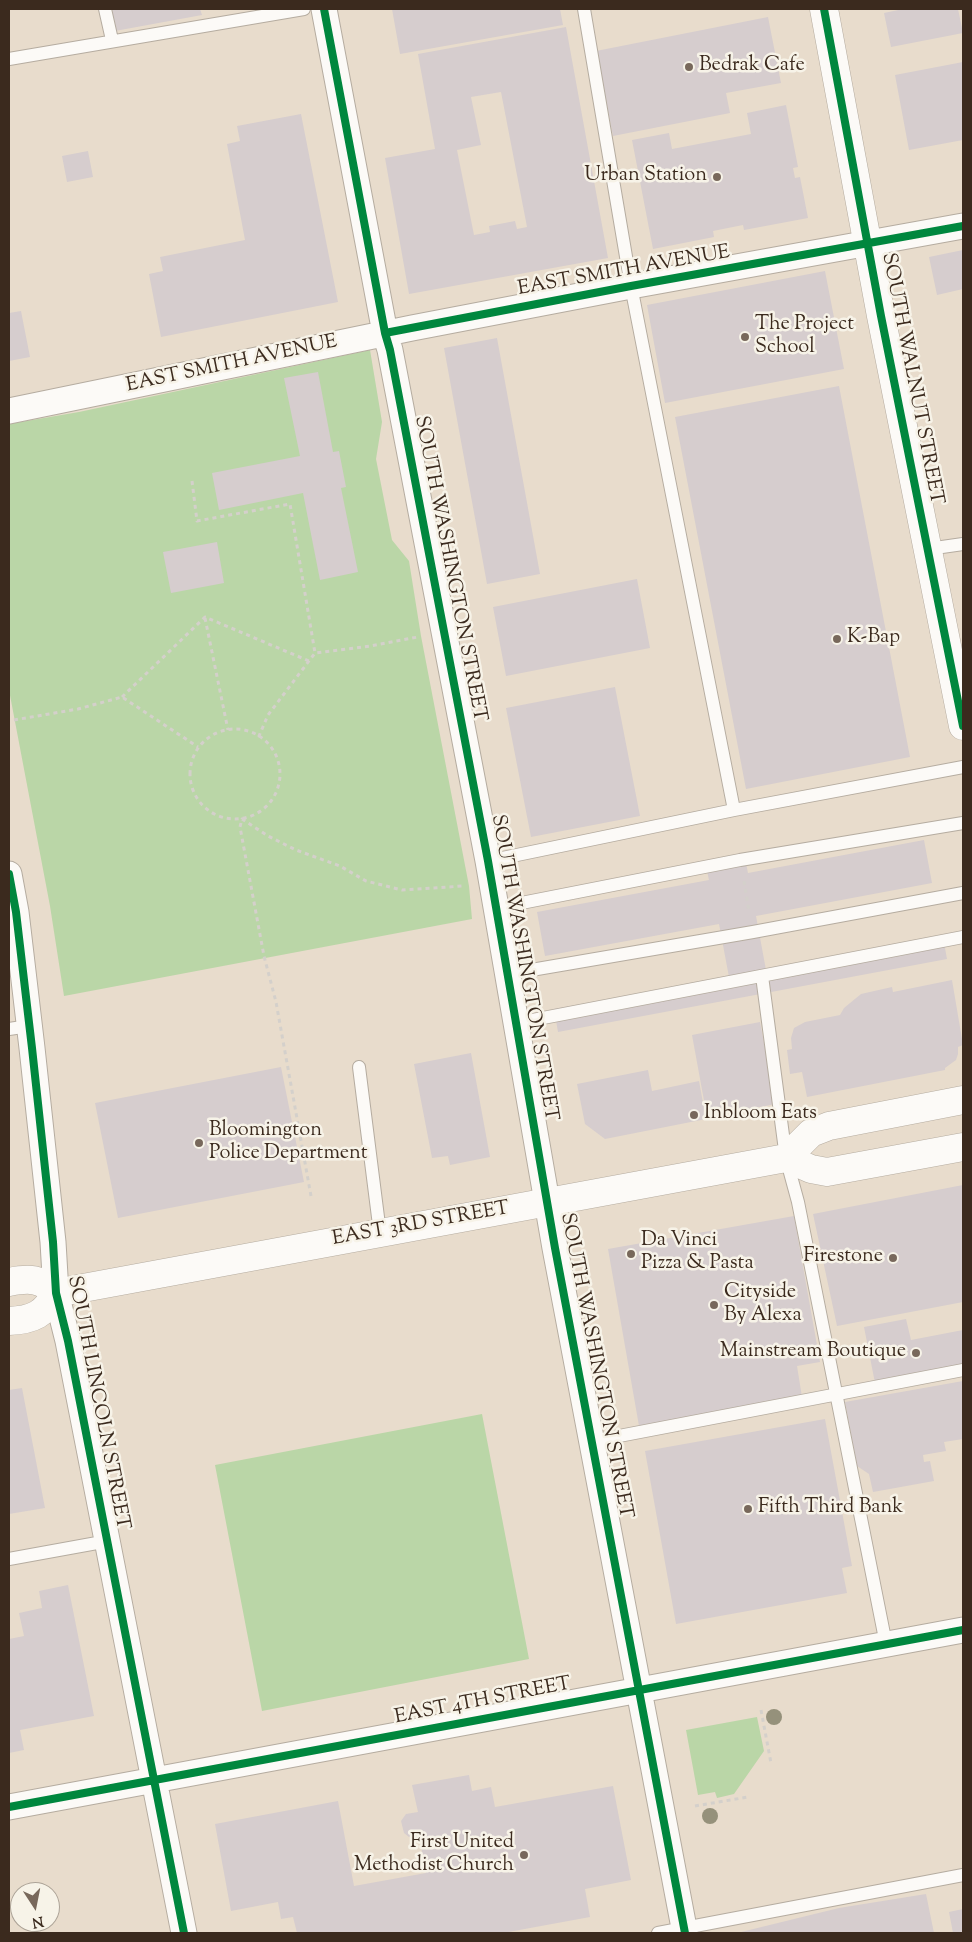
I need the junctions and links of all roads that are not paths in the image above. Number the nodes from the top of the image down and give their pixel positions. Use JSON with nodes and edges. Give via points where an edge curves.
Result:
{"nodes":[{"id":1,"x":105,"y":9,"type":"edge"},
{"id":2,"x":304,"y":9,"type":"edge"},
{"id":3,"x":324,"y":9,"type":"edge"},
{"id":4,"x":584,"y":9,"type":"edge"},
{"id":5,"x":824,"y":9,"type":"edge"},
{"id":6,"x":112,"y":40,"type":"junction"},
{"id":7,"x":9,"y":59,"type":"edge"},
{"id":8,"x":963,"y":226,"type":"edge"},
{"id":9,"x":869,"y":244,"type":"junction"},
{"id":10,"x":631,"y":286,"type":"junction"},
{"id":11,"x":385,"y":333,"type":"junction"},
{"id":12,"x":9,"y":412,"type":"edge"},
{"id":13,"x":963,"y":544,"type":"edge"},
{"id":14,"x":928,"y":549,"type":"junction"},
{"id":15,"x":963,"y":726,"type":"edge"},
{"id":16,"x":963,"y":767,"type":"edge"},
{"id":17,"x":734,"y":810,"type":"junction"},
{"id":18,"x":963,"y":823,"type":"edge"},
{"id":19,"x":9,"y":874,"type":"edge"},
{"id":20,"x":492,"y":884,"type":"junction"},
{"id":21,"x":963,"y":892,"type":"edge"},
{"id":22,"x":963,"y":937,"type":"edge"},
{"id":23,"x":508,"y":974,"type":"junction"},
{"id":24,"x":762,"y":976,"type":"junction"},
{"id":25,"x":517,"y":1023,"type":"junction"},
{"id":26,"x":19,"y":1028,"type":"edge"},
{"id":27,"x":359,"y":1067,"type":"dead end"},
{"id":28,"x":963,"y":1100,"type":"edge"},
{"id":29,"x":963,"y":1147,"type":"edge"},
{"id":30,"x":786,"y":1158,"type":"junction"},
{"id":31,"x":547,"y":1202,"type":"junction"},
{"id":32,"x":380,"y":1233,"type":"junction"},
{"id":33,"x":9,"y":1282,"type":"edge"},
{"id":34,"x":56,"y":1293,"type":"junction"},
{"id":35,"x":9,"y":1321,"type":"edge"},
{"id":36,"x":963,"y":1370,"type":"edge"},
{"id":37,"x":837,"y":1394,"type":"junction"},
{"id":38,"x":593,"y":1441,"type":"junction"},
{"id":39,"x":108,"y":1541,"type":"junction"},
{"id":40,"x":9,"y":1559,"type":"edge"},
{"id":41,"x":963,"y":1630,"type":"edge"},
{"id":42,"x":886,"y":1644,"type":"junction"},
{"id":43,"x":640,"y":1690,"type":"junction"},
{"id":44,"x":154,"y":1780,"type":"junction"},
{"id":45,"x":9,"y":1807,"type":"edge"},
{"id":46,"x":963,"y":1875,"type":"edge"},
{"id":47,"x":685,"y":1931,"type":"edge"},
{"id":48,"x":184,"y":1933,"type":"edge"},
{"id":49,"x":658,"y":1933,"type":"edge"}],
"edges":[{"from":1,"to":6,"type":"lane"},
{"from":2,"to":6,"type":"lane"},
{"from":3,"to":11,"type":"street","name":"SOUTH WASHINGTON STREET"},
{"from":4,"to":10,"type":"lane"},
{"from":5,"to":9,"type":"main road","name":"SOUTH WALNUT STREET"},
{"from":6,"to":7,"type":"lane"},
{"from":8,"to":9,"type":"street","name":"EAST SMITH AVENUE"},
{"from":9,"to":10,"type":"street","name":"EAST SMITH AVENUE"},
{"from":9,"to":14,"type":"main road","name":"SOUTH WALNUT STREET"},
{"from":10,"to":11,"type":"street","name":"EAST SMITH AVENUE"},
{"from":10,"to":17,"type":"lane"},
{"from":11,"to":12,"type":"street","name":"EAST SMITH AVENUE"},
{"from":11,"to":20,"type":"street","name":"SOUTH WASHINGTON STREET"},
{"from":13,"to":14,"type":"lane"},
{"from":14,"to":15,"type":"main road","name":"SOUTH WALNUT STREET"},
{"from":16,"to":17,"type":"lane"},
{"from":17,"to":20,"type":"lane"},
{"from":18,"to":20,"type":"lane","via":[[740,860]]},
{"from":19,"to":26,"type":"street","name":"SOUTH LINCOLN STREET","via":[[16,912]]},
{"from":20,"to":23,"type":"street","name":"SOUTH WASHINGTON STREET"},
{"from":21,"to":23,"type":"lane"},
{"from":22,"to":24,"type":"lane"},
{"from":23,"to":25,"type":"street","name":"SOUTH WASHINGTON STREET"},
{"from":24,"to":25,"type":"lane"},
{"from":24,"to":30,"type":"lane"},
{"from":25,"to":31,"type":"street","name":"SOUTH WASHINGTON STREET"},
{"from":26,"to":34,"type":"street","name":"SOUTH LINCOLN STREET","via":[[53,1242]]},
{"from":27,"to":32,"type":"lane"},
{"from":28,"to":30,"type":"main road","via":[[829,1126],[811,1133]]},
{"from":29,"to":30,"type":"main road","via":[[827,1172]]},
{"from":30,"to":31,"type":"main road","name":"EAST 3RD STREET"},
{"from":30,"to":37,"type":"lane"},
{"from":31,"to":32,"type":"main road","name":"EAST 3RD STREET"},
{"from":31,"to":38,"type":"street","name":"SOUTH WASHINGTON STREET"},
{"from":32,"to":34,"type":"main road","name":"EAST 3RD STREET"},
{"from":33,"to":34,"type":"main road","via":[[32,1278],[44,1282]]},
{"from":34,"to":35,"type":"main road","via":[[42,1313]]},
{"from":34,"to":39,"type":"street","name":"SOUTH LINCOLN STREET"},
{"from":36,"to":37,"type":"lane"},
{"from":37,"to":38,"type":"lane"},
{"from":37,"to":42,"type":"lane"},
{"from":38,"to":43,"type":"street","name":"SOUTH WASHINGTON STREET"},
{"from":39,"to":40,"type":"lane"},
{"from":39,"to":44,"type":"street","name":"SOUTH LINCOLN STREET"},
{"from":41,"to":42,"type":"street","name":"EAST 4TH STREET"},
{"from":42,"to":43,"type":"street","name":"EAST 4TH STREET"},
{"from":43,"to":44,"type":"street","name":"EAST 4TH STREET"},
{"from":43,"to":47,"type":"street","name":"SOUTH WASHINGTON STREET"},
{"from":44,"to":45,"type":"street","name":"EAST 4TH STREET"},
{"from":44,"to":48,"type":"street","name":"SOUTH LINCOLN STREET"},
{"from":46,"to":47,"type":"lane"},
{"from":47,"to":49,"type":"lane"}]}
